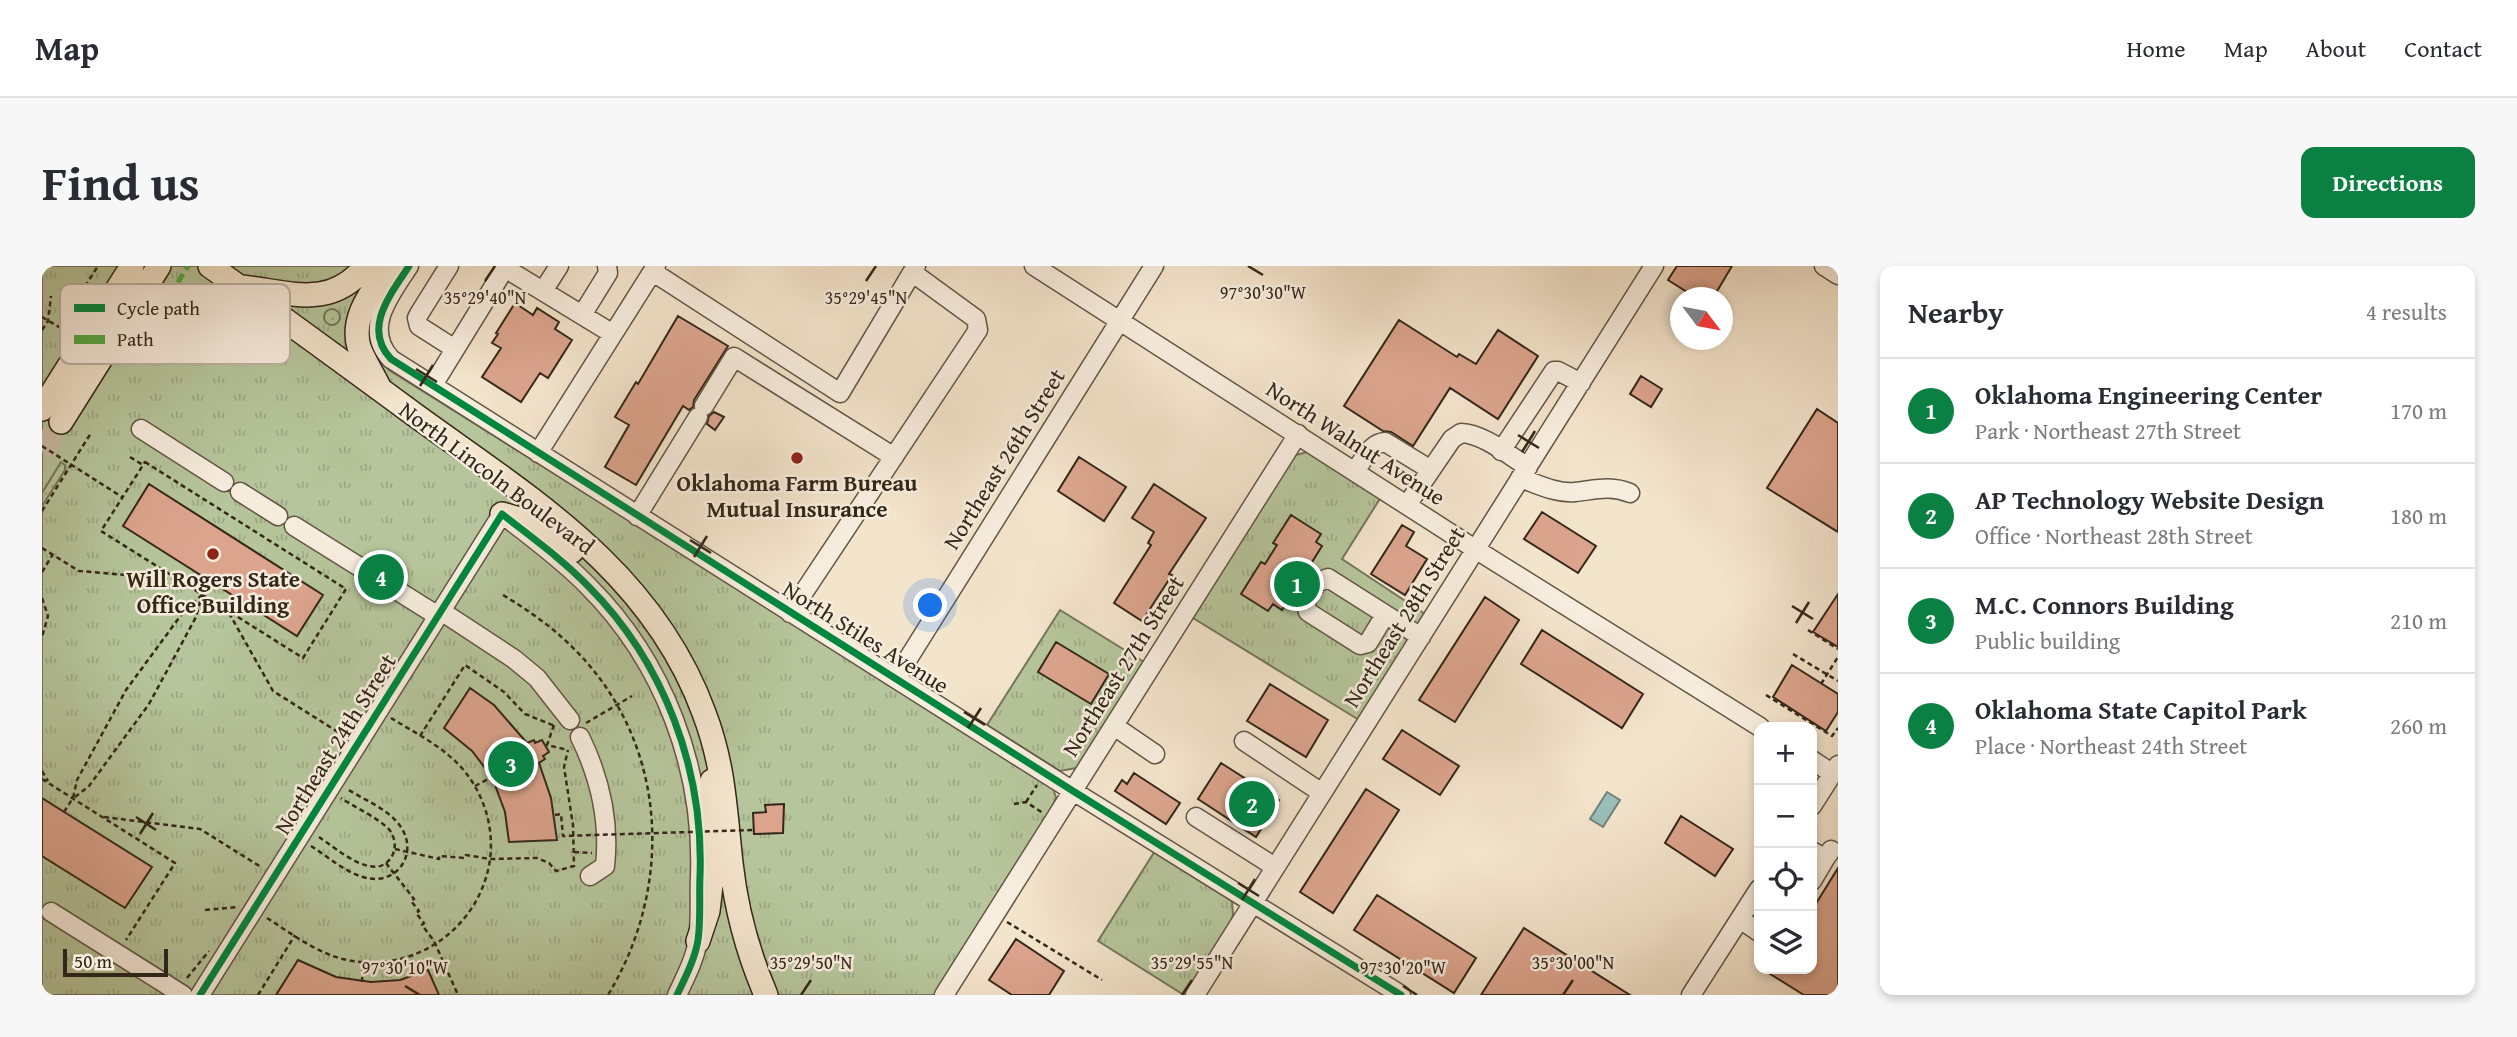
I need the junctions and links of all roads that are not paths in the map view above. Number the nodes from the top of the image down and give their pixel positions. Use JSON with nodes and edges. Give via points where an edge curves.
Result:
{"nodes":[{"id":1,"x":132,"y":266,"type":"edge"},
{"id":2,"x":159,"y":266,"type":"edge"},
{"id":3,"x":210,"y":266,"type":"edge"},
{"id":4,"x":366,"y":266,"type":"edge"},
{"id":5,"x":389,"y":266,"type":"edge"},
{"id":6,"x":409,"y":266,"type":"edge"},
{"id":7,"x":449,"y":266,"type":"edge"},
{"id":8,"x":559,"y":266,"type":"edge"},
{"id":9,"x":607,"y":266,"type":"edge"},
{"id":10,"x":1034,"y":266,"type":"edge"},
{"id":11,"x":1154,"y":266,"type":"edge"},
{"id":12,"x":1654,"y":266,"type":"edge"},
{"id":13,"x":1824,"y":266,"type":"edge"},
{"id":14,"x":504,"y":267,"type":"edge"},
{"id":15,"x":655,"y":269,"type":"edge"},
{"id":16,"x":915,"y":269,"type":"edge"},
{"id":17,"x":1838,"y":275,"type":"edge"},
{"id":18,"x":122,"y":284,"type":"edge"},
{"id":19,"x":146,"y":284,"type":"edge"},
{"id":20,"x":236,"y":284,"type":"edge"},
{"id":21,"x":543,"y":291,"type":"junction"},
{"id":22,"x":290,"y":295,"type":"edge"},
{"id":23,"x":582,"y":314,"type":"junction"},
{"id":24,"x":1120,"y":321,"type":"junction"},
{"id":25,"x":290,"y":324,"type":"edge"},
{"id":26,"x":613,"y":334,"type":"junction"},
{"id":27,"x":455,"y":349,"type":"junction"},
{"id":28,"x":79,"y":364,"type":"edge"},
{"id":29,"x":88,"y":364,"type":"edge"},
{"id":30,"x":1581,"y":383,"type":"junction"},
{"id":31,"x":433,"y":385,"type":"junction"},
{"id":32,"x":380,"y":390,"type":"junction"},
{"id":33,"x":840,"y":393,"type":"junction"},
{"id":34,"x":826,"y":415,"type":"junction"},
{"id":35,"x":51,"y":416,"type":"edge"},
{"id":36,"x":141,"y":429,"type":"dead end"},
{"id":37,"x":1298,"y":434,"type":"junction"},
{"id":38,"x":1501,"y":451,"type":"junction"},
{"id":39,"x":538,"y":453,"type":"junction"},
{"id":40,"x":894,"y":457,"type":"junction"},
{"id":41,"x":1431,"y":470,"type":"junction"},
{"id":42,"x":1355,"y":471,"type":"junction"},
{"id":43,"x":1524,"y":472,"type":"junction"},
{"id":44,"x":224,"y":482,"type":"dead end"},
{"id":45,"x":240,"y":492,"type":"dead end"},
{"id":46,"x":1630,"y":493,"type":"dead end"},
{"id":47,"x":1407,"y":505,"type":"junction"},
{"id":48,"x":502,"y":514,"type":"junction"},
{"id":49,"x":278,"y":516,"type":"dead end"},
{"id":50,"x":637,"y":516,"type":"junction"},
{"id":51,"x":294,"y":526,"type":"dead end"},
{"id":52,"x":1475,"y":549,"type":"junction"},
{"id":53,"x":790,"y":613,"type":"junction"},
{"id":54,"x":439,"y":614,"type":"junction"},
{"id":55,"x":1385,"y":615,"type":"dead end"},
{"id":56,"x":656,"y":621,"type":"junction"},
{"id":57,"x":1421,"y":637,"type":"junction"},
{"id":58,"x":896,"y":678,"type":"junction"},
{"id":59,"x":1754,"y":723,"type":"edge"},
{"id":60,"x":1114,"y":726,"type":"junction"},
{"id":61,"x":1244,"y":741,"type":"dead end"},
{"id":62,"x":717,"y":750,"type":"junction"},
{"id":63,"x":1155,"y":754,"type":"dead end"},
{"id":64,"x":1817,"y":762,"type":"edge"},
{"id":65,"x":1835,"y":769,"type":"edge"},
{"id":66,"x":1073,"y":791,"type":"junction"},
{"id":67,"x":1322,"y":793,"type":"junction"},
{"id":68,"x":1817,"y":798,"type":"edge"},
{"id":69,"x":1196,"y":817,"type":"dead end"},
{"id":70,"x":1275,"y":867,"type":"junction"},
{"id":71,"x":590,"y":876,"type":"dead end"},
{"id":72,"x":1754,"y":896,"type":"edge"},
{"id":73,"x":1252,"y":903,"type":"junction"},
{"id":74,"x":51,"y":912,"type":"dead end"},
{"id":75,"x":1740,"y":919,"type":"junction"},
{"id":76,"x":1754,"y":929,"type":"edge"},
{"id":77,"x":698,"y":941,"type":"junction"},
{"id":78,"x":183,"y":995,"type":"edge"},
{"id":79,"x":200,"y":995,"type":"edge"},
{"id":80,"x":677,"y":995,"type":"edge"},
{"id":81,"x":766,"y":995,"type":"edge"},
{"id":82,"x":944,"y":995,"type":"edge"},
{"id":83,"x":1195,"y":995,"type":"edge"},
{"id":84,"x":1401,"y":995,"type":"edge"},
{"id":85,"x":1691,"y":995,"type":"edge"}],
"edges":[{"from":1,"to":18,"type":"main road"},
{"from":2,"to":19,"type":"main road"},
{"from":3,"to":20,"type":"main road","name":"North Lincoln Boulevard"},
{"from":4,"to":22,"type":"main road","via":[[337,290]]},
{"from":5,"to":32,"type":"main road","via":[[358,323],[360,348]]},
{"from":6,"to":31,"type":"street","name":"North Stiles Avenue","via":[[380,315],[379,336],[391,359]]},
{"from":7,"to":27,"type":"street","via":[[417,322]]},
{"from":8,"to":21,"type":"street"},
{"from":9,"to":23,"type":"street","via":[[608,273]]},
{"from":10,"to":24,"type":"street","name":"North Walnut Avenue"},
{"from":11,"to":24,"type":"street","name":"Northeast 26th Street"},
{"from":12,"to":30,"type":"street","name":"Northeast 28th Street"},
{"from":13,"to":17,"type":"street"},
{"from":14,"to":21,"type":"street"},
{"from":14,"to":27,"type":"street"},
{"from":15,"to":26,"type":"street"},
{"from":15,"to":33,"type":"street"},
{"from":16,"to":33,"type":"street"},
{"from":16,"to":40,"type":"street","via":[[976,319],[978,330]]},
{"from":21,"to":23,"type":"street"},
{"from":23,"to":26,"type":"street"},
{"from":24,"to":37,"type":"street","name":"North Walnut Avenue"},
{"from":24,"to":58,"type":"street","name":"Northeast 26th Street"},
{"from":25,"to":32,"type":"main road","name":"North Lincoln Boulevard"},
{"from":26,"to":39,"type":"street"},
{"from":27,"to":31,"type":"street"},
{"from":28,"to":35,"type":"main road"},
{"from":29,"to":35,"type":"main road"},
{"from":30,"to":38,"type":"street","via":[[1554,371]]},
{"from":30,"to":43,"type":"street","name":"Northeast 28th Street"},
{"from":31,"to":39,"type":"street","name":"North Stiles Avenue"},
{"from":32,"to":56,"type":"main road","name":"North Lincoln Boulevard","via":[[589,545]]},
{"from":33,"to":34,"type":"street"},
{"from":34,"to":40,"type":"street"},
{"from":34,"to":50,"type":"street","via":[[734,357]]},
{"from":36,"to":44,"type":"street"},
{"from":37,"to":42,"type":"street","name":"North Walnut Avenue"},
{"from":37,"to":60,"type":"street","name":"Northeast 27th Street"},
{"from":38,"to":41,"type":"street","via":[[1474,435],[1461,433]]},
{"from":38,"to":43,"type":"street"},
{"from":39,"to":50,"type":"street","name":"North Stiles Avenue"},
{"from":40,"to":53,"type":"street"},
{"from":41,"to":42,"type":"street","via":[[1385,443],[1377,443]]},
{"from":41,"to":47,"type":"street"},
{"from":42,"to":47,"type":"street","name":"North Walnut Avenue"},
{"from":43,"to":46,"type":"street","via":[[1542,487],[1573,492],[1619,488]]},
{"from":43,"to":52,"type":"street","name":"Northeast 28th Street"},
{"from":45,"to":49,"type":"street"},
{"from":47,"to":52,"type":"street","name":"North Walnut Avenue"},
{"from":48,"to":54,"type":"street","name":"Northeast 24th Street"},
{"from":48,"to":56,"type":"main road","via":[[530,522],[554,536],[617,594]]},
{"from":48,"to":77,"type":"street","via":[[589,586],[623,626],[656,677],[687,755],[699,818]]},
{"from":50,"to":53,"type":"street","name":"North Stiles Avenue"},
{"from":51,"to":54,"type":"street"},
{"from":52,"to":57,"type":"street","name":"Northeast 28th Street"},
{"from":52,"to":59,"type":"street","name":"North Walnut Avenue"},
{"from":53,"to":58,"type":"street","name":"North Stiles Avenue"},
{"from":54,"to":71,"type":"street","via":[[537,678],[597,777],[606,825],[605,866]]},
{"from":54,"to":79,"type":"street","name":"Northeast 24th Street"},
{"from":55,"to":57,"type":"street"},
{"from":56,"to":62,"type":"main road","name":"North Lincoln Boulevard","via":[[681,662]]},
{"from":57,"to":67,"type":"street","name":"Northeast 28th Street"},
{"from":58,"to":66,"type":"street","name":"North Stiles Avenue"},
{"from":60,"to":63,"type":"street"},
{"from":60,"to":66,"type":"street","name":"Northeast 27th Street"},
{"from":61,"to":67,"type":"street"},
{"from":62,"to":77,"type":"main road","via":[[712,782],[712,877]]},
{"from":62,"to":81,"type":"main road","name":"North Lincoln Boulevard","via":[[739,914]]},
{"from":64,"to":65,"type":"street"},
{"from":65,"to":68,"type":"street"},
{"from":66,"to":73,"type":"street","name":"North Stiles Avenue"},
{"from":66,"to":82,"type":"street","name":"Northeast 27th Street"},
{"from":67,"to":70,"type":"street","name":"Northeast 28th Street"},
{"from":69,"to":70,"type":"street"},
{"from":70,"to":73,"type":"street","name":"Northeast 28th Street"},
{"from":72,"to":75,"type":"street"},
{"from":73,"to":83,"type":"street","name":"Northeast 28th Street"},
{"from":73,"to":84,"type":"street","name":"North Stiles Avenue"},
{"from":74,"to":78,"type":"street"},
{"from":75,"to":76,"type":"street"},
{"from":75,"to":85,"type":"street"},
{"from":77,"to":80,"type":"street"}]}
